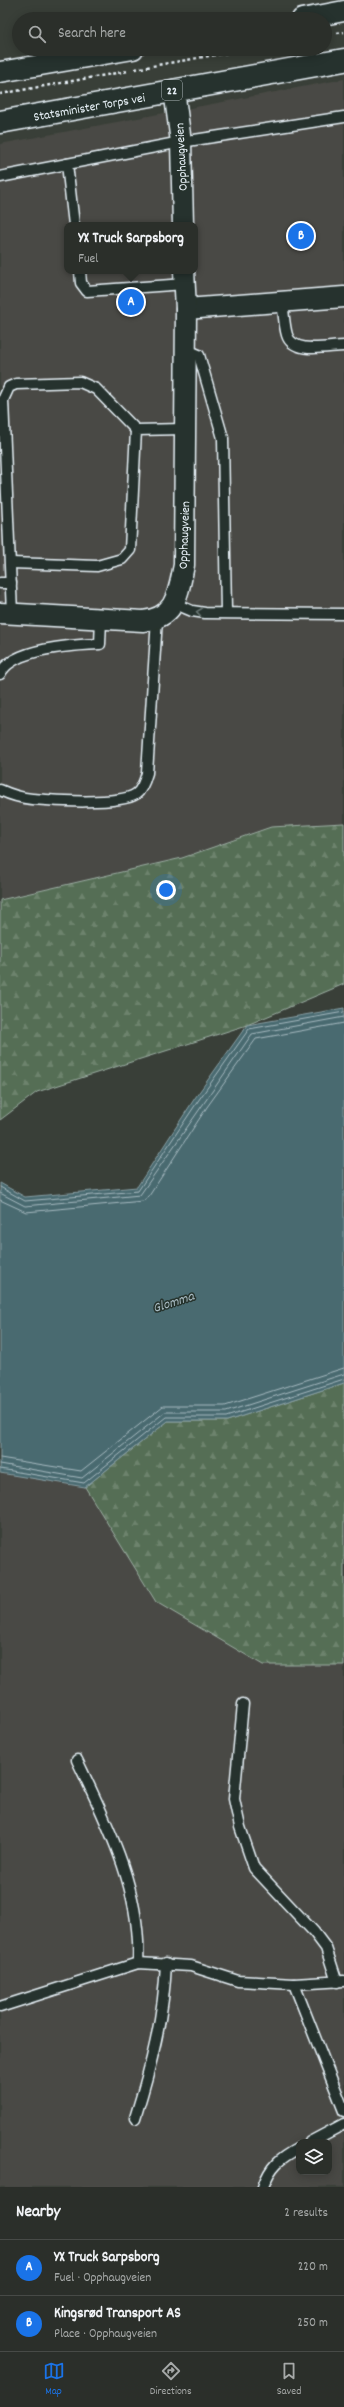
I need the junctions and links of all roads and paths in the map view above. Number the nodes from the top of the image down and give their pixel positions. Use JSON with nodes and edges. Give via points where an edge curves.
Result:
{"nodes":[{"id":1,"x":344,"y":11,"type":"edge"},
{"id":2,"x":332,"y":13,"type":"edge"},
{"id":3,"x":92,"y":56,"type":"edge"},
{"id":4,"x":210,"y":56,"type":"edge"},
{"id":5,"x":344,"y":60,"type":"edge"},
{"id":6,"x":0,"y":72,"type":"edge"},
{"id":7,"x":174,"y":90,"type":"junction"},
{"id":8,"x":0,"y":94,"type":"edge"},
{"id":9,"x":344,"y":118,"type":"edge"},
{"id":10,"x":0,"y":122,"type":"edge"},
{"id":11,"x":181,"y":142,"type":"junction"},
{"id":12,"x":67,"y":164,"type":"junction"},
{"id":13,"x":0,"y":177,"type":"edge"},
{"id":14,"x":74,"y":222,"type":"edge"},
{"id":15,"x":183,"y":222,"type":"edge"},
{"id":16,"x":80,"y":274,"type":"edge"},
{"id":17,"x":184,"y":278,"type":"edge"},
{"id":18,"x":344,"y":298,"type":"edge"},
{"id":19,"x":282,"y":303,"type":"junction"},
{"id":20,"x":186,"y":309,"type":"junction"},
{"id":21,"x":344,"y":346,"type":"edge"},
{"id":22,"x":185,"y":349,"type":"junction"},
{"id":23,"x":184,"y":429,"type":"junction"},
{"id":24,"x":136,"y":430,"type":"junction"},
{"id":25,"x":11,"y":563,"type":"junction"},
{"id":26,"x":0,"y":583,"type":"edge"},
{"id":27,"x":11,"y":583,"type":"junction"},
{"id":28,"x":173,"y":603,"type":"junction"},
{"id":29,"x":226,"y":612,"type":"junction"},
{"id":30,"x":6,"y":613,"type":"edge"},
{"id":31,"x":344,"y":614,"type":"edge"},
{"id":32,"x":101,"y":619,"type":"junction"},
{"id":33,"x":157,"y":619,"type":"junction"},
{"id":34,"x":0,"y":674,"type":"edge"},
{"id":35,"x":0,"y":790,"type":"edge"},
{"id":36,"x":243,"y":1704,"type":"dead end"},
{"id":37,"x":77,"y":1760,"type":"dead end"},
{"id":38,"x":138,"y":1963,"type":"junction"},
{"id":39,"x":166,"y":1963,"type":"junction"},
{"id":40,"x":341,"y":1982,"type":"edge"},
{"id":41,"x":294,"y":1984,"type":"junction"},
{"id":42,"x":0,"y":2007,"type":"edge"},
{"id":43,"x":344,"y":2111,"type":"edge"},
{"id":44,"x":135,"y":2118,"type":"dead end"},
{"id":45,"x":344,"y":2124,"type":"edge"},
{"id":46,"x":316,"y":2139,"type":"edge"},
{"id":47,"x":296,"y":2150,"type":"edge"},
{"id":48,"x":263,"y":2187,"type":"edge"}],
"edges":[{"from":1,"to":2,"type":"street"},
{"from":3,"to":6,"type":"street"},
{"from":4,"to":8,"type":"path"},
{"from":5,"to":7,"type":"highway","name":"Statsminister Torps vei","number":"22"},
{"from":7,"to":10,"type":"highway","name":"Statsminister Torps vei","number":"22"},
{"from":7,"to":11,"type":"street","name":"Opphaugveien"},
{"from":9,"to":11,"type":"lane"},
{"from":11,"to":12,"type":"lane"},
{"from":11,"to":15,"type":"street","name":"Opphaugveien"},
{"from":12,"to":13,"type":"lane"},
{"from":12,"to":14,"type":"lane"},
{"from":16,"to":17,"type":"lane","via":[[81,282],[87,291]]},
{"from":17,"to":20,"type":"street","name":"Opphaugveien"},
{"from":18,"to":19,"type":"street"},
{"from":19,"to":20,"type":"street"},
{"from":19,"to":21,"type":"lane","via":[[286,334],[294,344],[301,347]]},
{"from":20,"to":22,"type":"street","name":"Opphaugveien"},
{"from":22,"to":23,"type":"street","name":"Opphaugveien"},
{"from":22,"to":29,"type":"lane","via":[[199,355],[223,438]]},
{"from":23,"to":24,"type":"lane"},
{"from":23,"to":28,"type":"street","name":"Opphaugveien","via":[[184,565],[180,588]]},
{"from":24,"to":25,"type":"lane","via":[[130,550],[122,560],[97,566]]},
{"from":24,"to":25,"type":"lane","via":[[96,389],[80,382],[16,384],[9,388],[3,400]]},
{"from":25,"to":27,"type":"lane"},
{"from":26,"to":27,"type":"lane"},
{"from":27,"to":30,"type":"lane"},
{"from":29,"to":28,"type":"lane","one_way":true,"via":[[192,611]]},
{"from":28,"to":33,"type":"street","name":"Opphaugveien","via":[[168,613]]},
{"from":29,"to":31,"type":"lane"},
{"from":30,"to":32,"type":"street"},
{"from":32,"to":33,"type":"street"},
{"from":32,"to":34,"type":"lane","via":[[100,644],[64,645],[21,656],[6,664]]},
{"from":33,"to":35,"type":"lane","via":[[147,773],[137,794],[111,801],[32,800]]},
{"from":36,"to":40,"type":"lane","via":[[234,1799],[240,1827],[254,1868],[314,1932],[326,1948]]},
{"from":37,"to":38,"type":"lane","via":[[124,1865],[136,1919]]},
{"from":38,"to":39,"type":"lane"},
{"from":38,"to":42,"type":"lane"},
{"from":39,"to":41,"type":"lane","via":[[192,1966],[238,1981]]},
{"from":39,"to":44,"type":"lane","via":[[165,1992],[150,2071]]},
{"from":40,"to":41,"type":"lane"},
{"from":41,"to":43,"type":"lane"},
{"from":45,"to":46,"type":"lane"},
{"from":47,"to":48,"type":"lane","via":[[287,2154],[268,2172]]}]}
